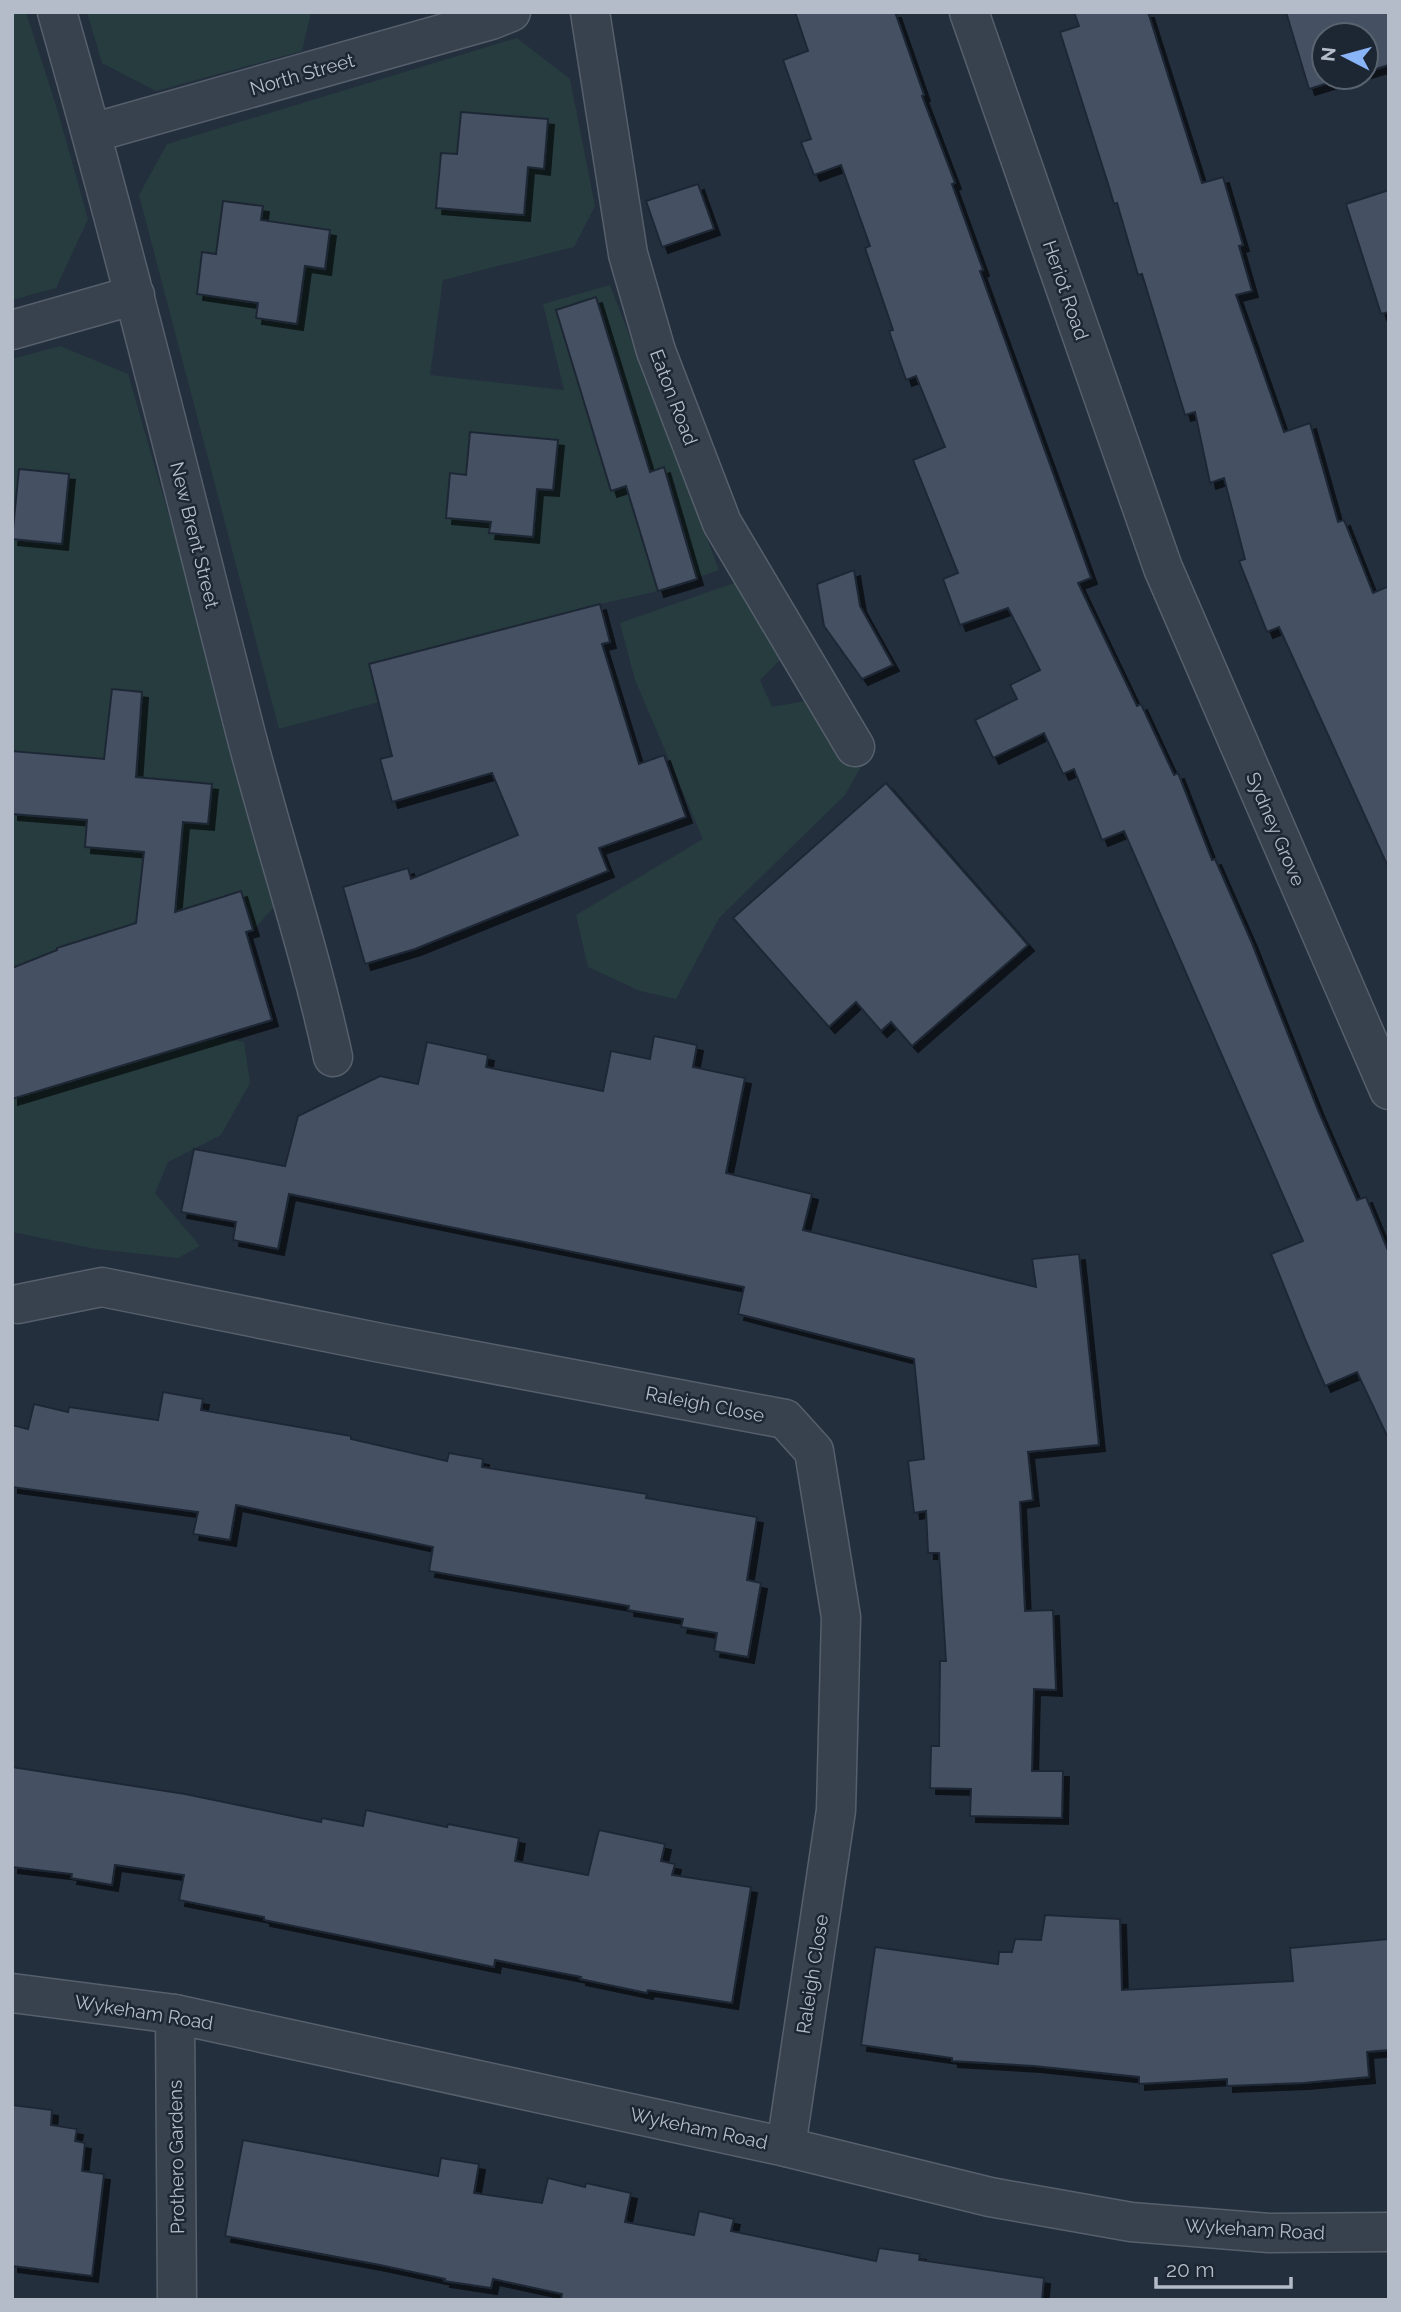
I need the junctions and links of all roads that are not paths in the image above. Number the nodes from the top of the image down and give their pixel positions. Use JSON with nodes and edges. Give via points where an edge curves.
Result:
{"nodes":[{"id":1,"x":57,"y":12,"type":"edge"},
{"id":2,"x":511,"y":12,"type":"edge"},
{"id":3,"x":590,"y":12,"type":"edge"},
{"id":4,"x":969,"y":12,"type":"edge"},
{"id":5,"x":92,"y":133,"type":"junction"},
{"id":6,"x":135,"y":295,"type":"junction"},
{"id":7,"x":12,"y":330,"type":"edge"},
{"id":8,"x":1163,"y":568,"type":"joint"},
{"id":9,"x":855,"y":747,"type":"dead end"},
{"id":10,"x":333,"y":1057,"type":"dead end"},
{"id":11,"x":1389,"y":1090,"type":"edge"},
{"id":12,"x":14,"y":1303,"type":"edge"},
{"id":13,"x":12,"y":1993,"type":"edge"},
{"id":14,"x":175,"y":2014,"type":"junction"},
{"id":15,"x":786,"y":2147,"type":"junction"},
{"id":16,"x":1389,"y":2232,"type":"edge"},
{"id":17,"x":177,"y":2300,"type":"edge"}],
"edges":[{"from":1,"to":5,"type":"street","name":"New Brent Street"},
{"from":2,"to":5,"type":"street","name":"North Street"},
{"from":3,"to":9,"type":"street","name":"Eaton Road","via":[[628,254],[656,351],[722,523]]},
{"from":4,"to":8,"type":"street","name":"Heriot Road"},
{"from":5,"to":6,"type":"street","name":"New Brent Street"},
{"from":6,"to":7,"type":"street"},
{"from":6,"to":10,"type":"street","name":"New Brent Street"},
{"from":8,"to":11,"type":"street","name":"Sydney Grove"},
{"from":12,"to":15,"type":"street","name":"Raleigh Close","via":[[102,1287],[785,1419],[807,1443],[814,1451],[841,1617],[836,1810]]},
{"from":13,"to":14,"type":"street","name":"Wykeham Road"},
{"from":14,"to":15,"type":"street","name":"Wykeham Road"},
{"from":14,"to":17,"type":"street","name":"Prothero Gardens"},
{"from":15,"to":16,"type":"street","name":"Wykeham Road","via":[[990,2197],[1131,2222],[1269,2233]]}]}
